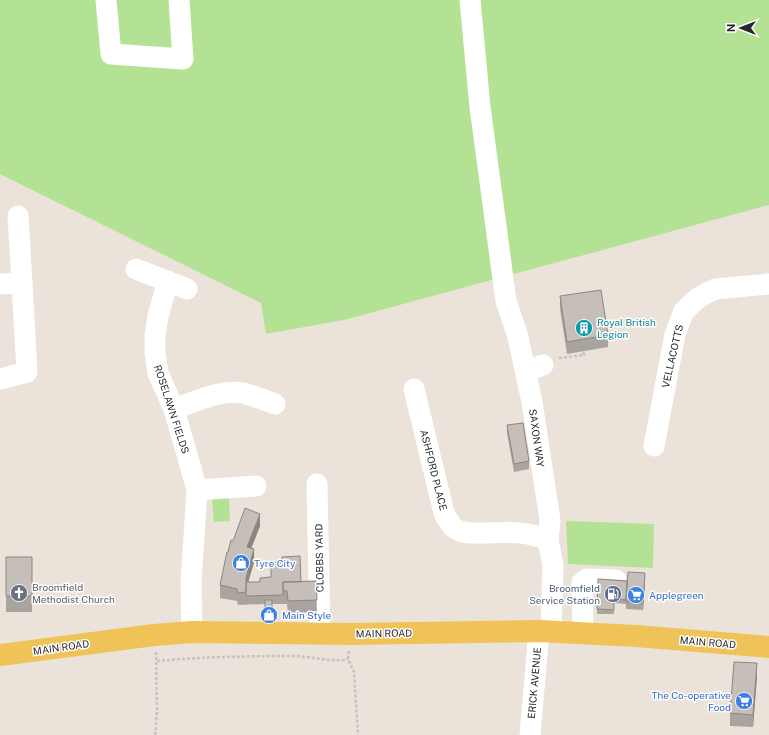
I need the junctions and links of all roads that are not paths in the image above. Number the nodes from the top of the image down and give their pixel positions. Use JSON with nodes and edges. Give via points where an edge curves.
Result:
{"nodes":[{"id":1,"x":106,"y":0,"type":"edge"},
{"id":2,"x":179,"y":0,"type":"edge"},
{"id":3,"x":470,"y":0,"type":"edge"},
{"id":4,"x":18,"y":216,"type":"dead end"},
{"id":5,"x":136,"y":269,"type":"dead end"},
{"id":6,"x":22,"y":283,"type":"junction"},
{"id":7,"x":0,"y":284,"type":"edge"},
{"id":8,"x":769,"y":284,"type":"edge"},
{"id":9,"x":0,"y":379,"type":"edge"},
{"id":10,"x":414,"y":389,"type":"dead end"},
{"id":11,"x":275,"y":404,"type":"dead end"},
{"id":12,"x":174,"y":409,"type":"junction"},
{"id":13,"x":654,"y":446,"type":"dead end"},
{"id":14,"x":317,"y":484,"type":"dead end"},
{"id":15,"x":256,"y":486,"type":"dead end"},
{"id":16,"x":197,"y":490,"type":"junction"},
{"id":17,"x":548,"y":540,"type":"junction"},
{"id":18,"x":616,"y":580,"type":"edge"},
{"id":19,"x":545,"y":631,"type":"junction"},
{"id":20,"x":192,"y":632,"type":"junction"},
{"id":21,"x":320,"y":633,"type":"junction"},
{"id":22,"x":583,"y":633,"type":"junction"},
{"id":23,"x":769,"y":647,"type":"edge"},
{"id":24,"x":0,"y":655,"type":"edge"},
{"id":25,"x":530,"y":735,"type":"edge"}],
"edges":[{"from":1,"to":2,"type":"street","via":[[111,54],[183,59]]},
{"from":3,"to":17,"type":"street","name":"SAXON WAY","via":[[480,107],[506,301],[518,337],[543,365],[550,520]]},
{"from":4,"to":6,"type":"street"},
{"from":5,"to":12,"type":"street","name":"ROSELAWN FIELDS","via":[[178,285],[157,322],[155,335],[158,373]]},
{"from":6,"to":7,"type":"street"},
{"from":6,"to":9,"type":"street","via":[[27,372]]},
{"from":8,"to":13,"type":"street","name":"VELLACOTTS","via":[[715,290],[698,298],[684,311],[675,334]]},
{"from":10,"to":17,"type":"street","name":"ASHFORD PLACE","via":[[444,513],[451,525],[459,531],[468,533],[520,532],[535,534]]},
{"from":11,"to":12,"type":"street","via":[[254,396],[230,393]]},
{"from":12,"to":16,"type":"street","name":"ROSELAWN FIELDS"},
{"from":14,"to":21,"type":"street","name":"CLOBBS YARD"},
{"from":15,"to":16,"type":"street"},
{"from":16,"to":20,"type":"street","name":"ROSELAWN FIELDS","via":[[191,582]]},
{"from":17,"to":19,"type":"street","via":[[553,565]]},
{"from":18,"to":22,"type":"street","via":[[587,579],[582,583]]},
{"from":19,"to":21,"type":"main road","name":"MAIN ROAD"},
{"from":19,"to":22,"type":"main road","name":"MAIN ROAD"},
{"from":19,"to":25,"type":"street","name":"ERICK AVENUE"},
{"from":20,"to":21,"type":"main road","name":"MAIN ROAD"},
{"from":20,"to":24,"type":"main road","name":"MAIN ROAD","via":[[154,634]]},
{"from":22,"to":23,"type":"main road","name":"MAIN ROAD"}]}
